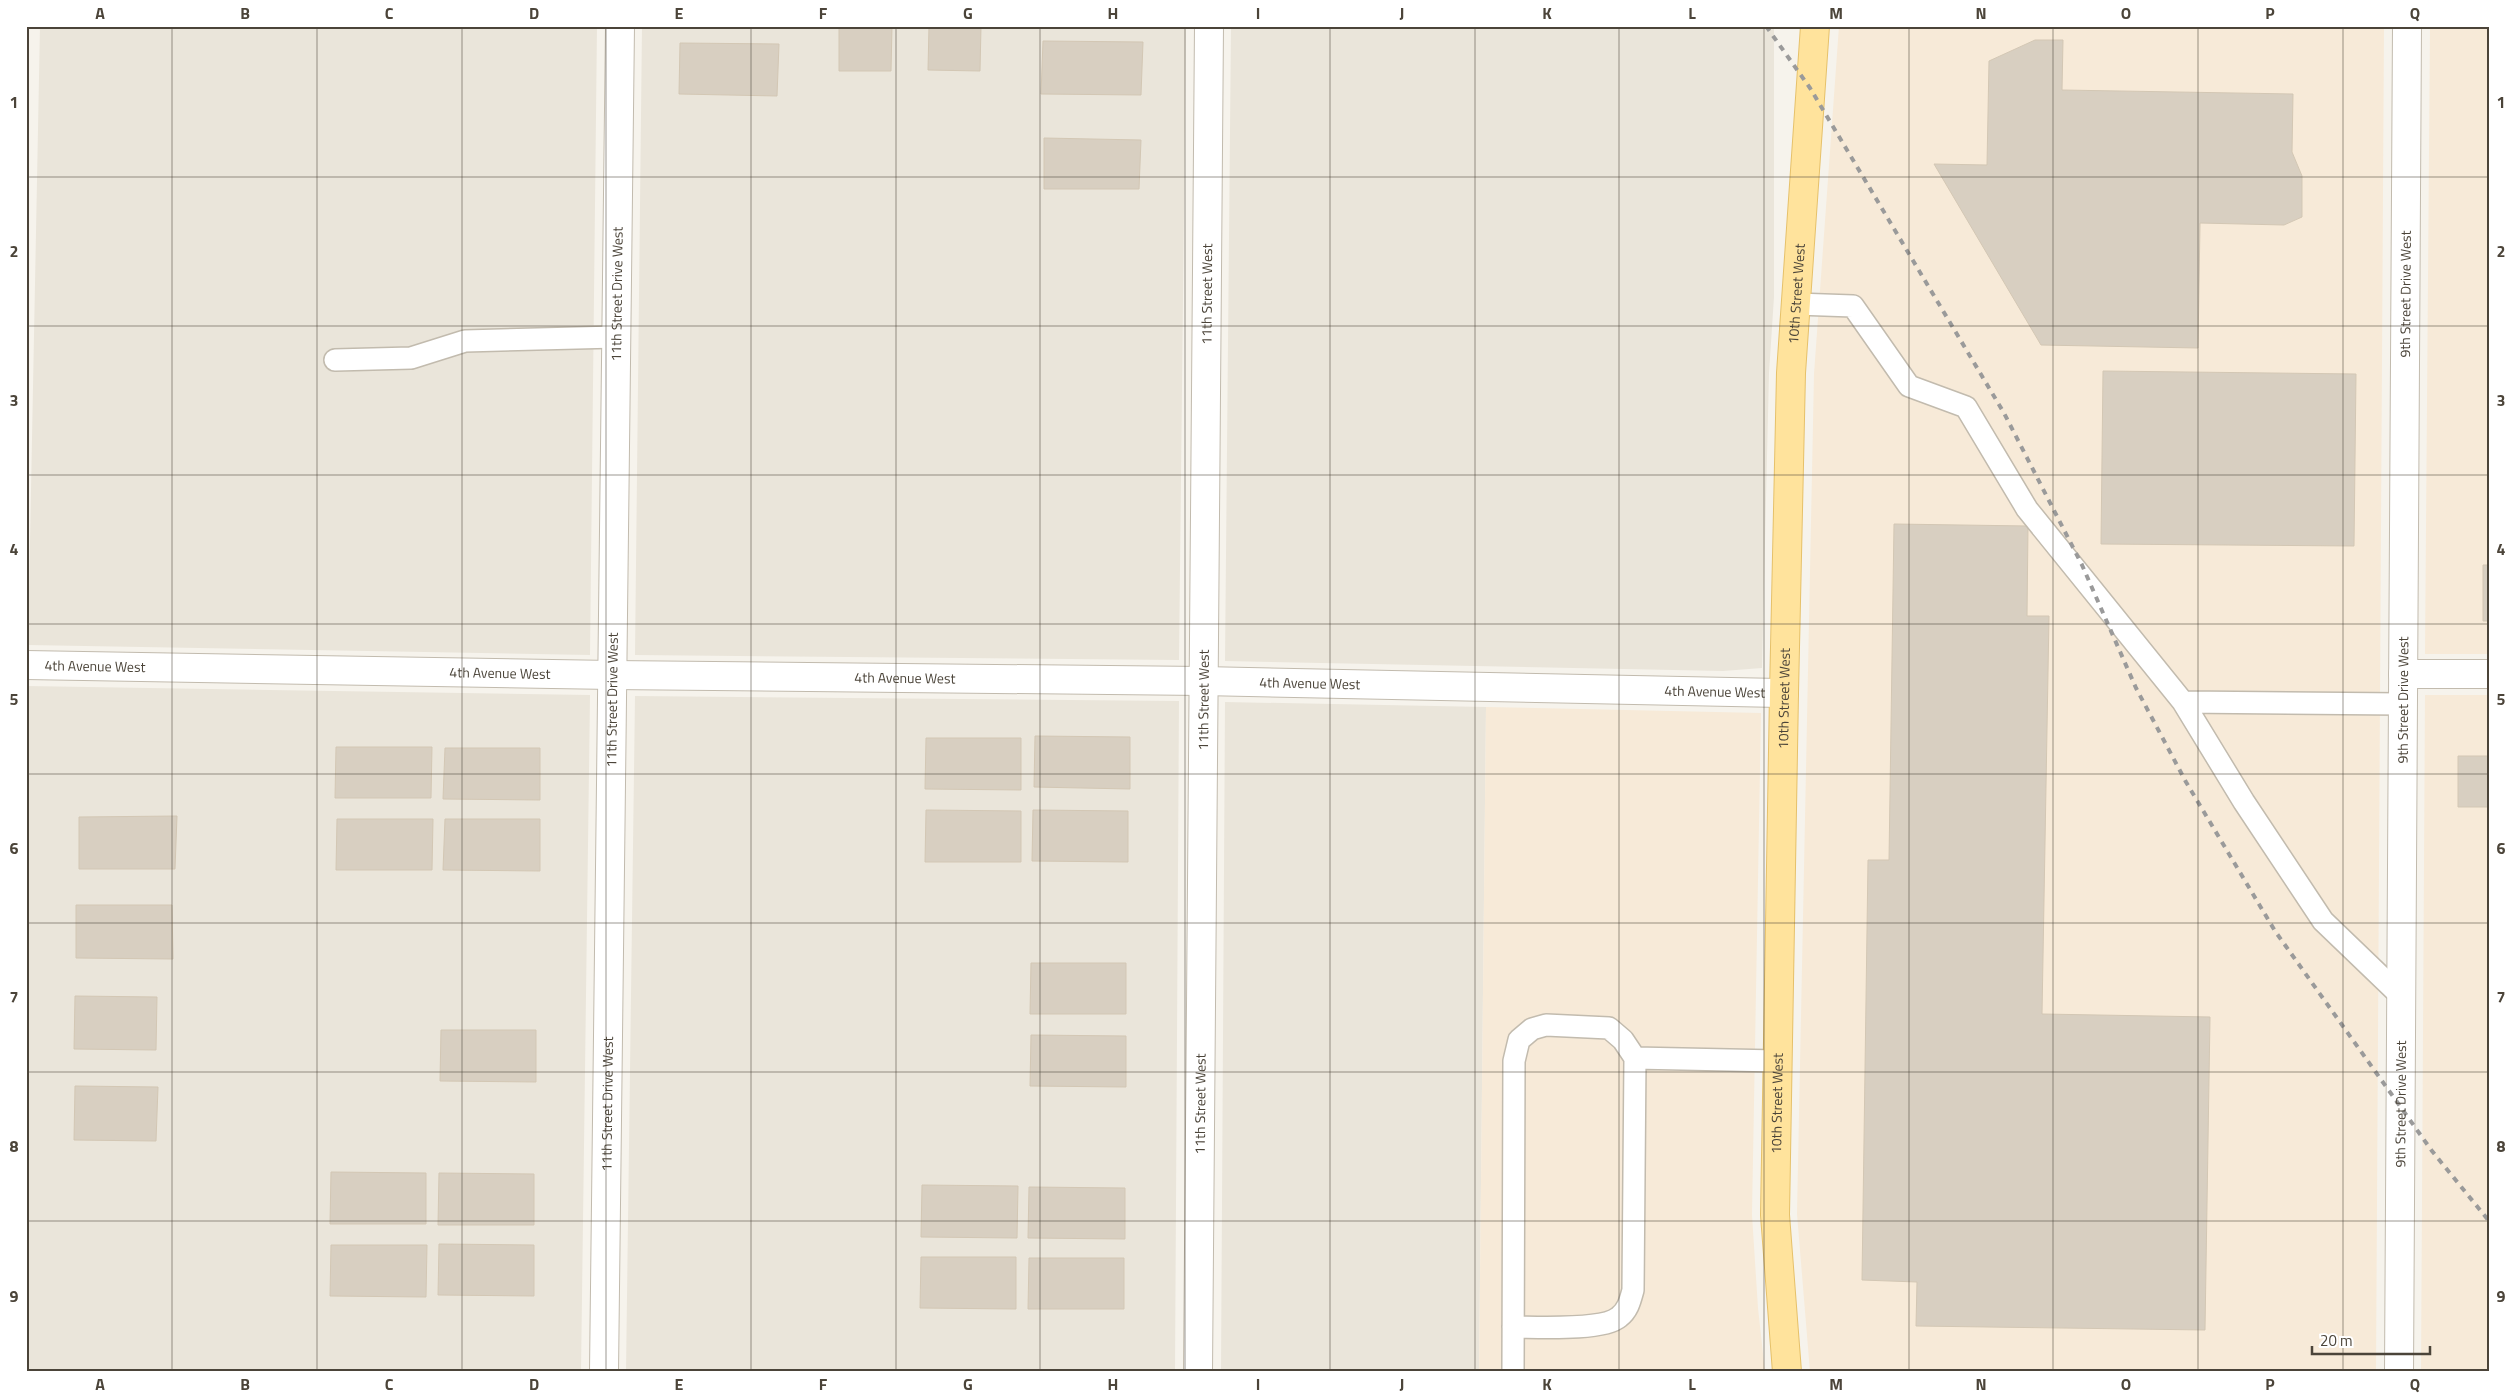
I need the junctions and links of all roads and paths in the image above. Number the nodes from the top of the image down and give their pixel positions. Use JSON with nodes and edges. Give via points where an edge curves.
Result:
{"nodes":[{"id":1,"x":620,"y":26,"type":"edge"},
{"id":2,"x":1208,"y":26,"type":"edge"},
{"id":3,"x":1815,"y":26,"type":"edge"},
{"id":4,"x":2407,"y":26,"type":"edge"},
{"id":5,"x":1796,"y":304,"type":"junction"},
{"id":6,"x":616,"y":337,"type":"junction"},
{"id":7,"x":335,"y":360,"type":"dead end"},
{"id":8,"x":26,"y":665,"type":"edge"},
{"id":9,"x":2402,"y":674,"type":"junction"},
{"id":10,"x":2489,"y":674,"type":"edge"},
{"id":11,"x":612,"y":675,"type":"junction"},
{"id":12,"x":1202,"y":681,"type":"junction"},
{"id":13,"x":1784,"y":693,"type":"junction"},
{"id":14,"x":2183,"y":702,"type":"junction"},
{"id":15,"x":2402,"y":704,"type":"junction"},
{"id":16,"x":2400,"y":995,"type":"junction"},
{"id":17,"x":1635,"y":1058,"type":"junction"},
{"id":18,"x":1777,"y":1061,"type":"junction"},
{"id":19,"x":1513,"y":1328,"type":"junction"},
{"id":20,"x":604,"y":1372,"type":"edge"},
{"id":21,"x":1198,"y":1372,"type":"edge"},
{"id":22,"x":1513,"y":1372,"type":"edge"},
{"id":23,"x":1787,"y":1372,"type":"edge"},
{"id":24,"x":2399,"y":1372,"type":"edge"}],
"edges":[{"from":1,"to":6,"type":"street","name":"11th Street Drive West"},
{"from":2,"to":12,"type":"street","name":"11th Street West"},
{"from":3,"to":5,"type":"main road","name":"10th Street West"},
{"from":4,"to":9,"type":"street","name":"9th Street Drive West"},
{"from":5,"to":13,"type":"main road","name":"10th Street West"},
{"from":5,"to":14,"type":"lane","via":[[1853,306],[1909,386],[1966,407],[2027,510]]},
{"from":6,"to":7,"type":"lane","via":[[465,341],[411,358]]},
{"from":6,"to":11,"type":"street","name":"11th Street Drive West"},
{"from":8,"to":11,"type":"street","name":"4th Avenue West"},
{"from":9,"to":10,"type":"street"},
{"from":9,"to":15,"type":"street","name":"9th Street Drive West"},
{"from":11,"to":12,"type":"street","name":"4th Avenue West"},
{"from":11,"to":20,"type":"street","name":"11th Street Drive West"},
{"from":12,"to":13,"type":"street","name":"4th Avenue West"},
{"from":12,"to":21,"type":"street","name":"11th Street West"},
{"from":13,"to":18,"type":"main road","name":"10th Street West"},
{"from":14,"to":15,"type":"lane"},
{"from":14,"to":16,"type":"lane","via":[[2323,921]]},
{"from":15,"to":16,"type":"street","name":"9th Street Drive West"},
{"from":16,"to":24,"type":"street","name":"9th Street Drive West"},
{"from":17,"to":18,"type":"lane"},
{"from":17,"to":19,"type":"lane","via":[[1633,1290],[1629,1307],[1618,1318],[1602,1325]]},
{"from":17,"to":19,"type":"lane","via":[[1623,1040],[1609,1028],[1546,1025],[1532,1029],[1519,1040],[1514,1061]]},
{"from":18,"to":23,"type":"main road","name":"10th Street West","via":[[1775,1215]]},
{"from":19,"to":22,"type":"lane"}]}
